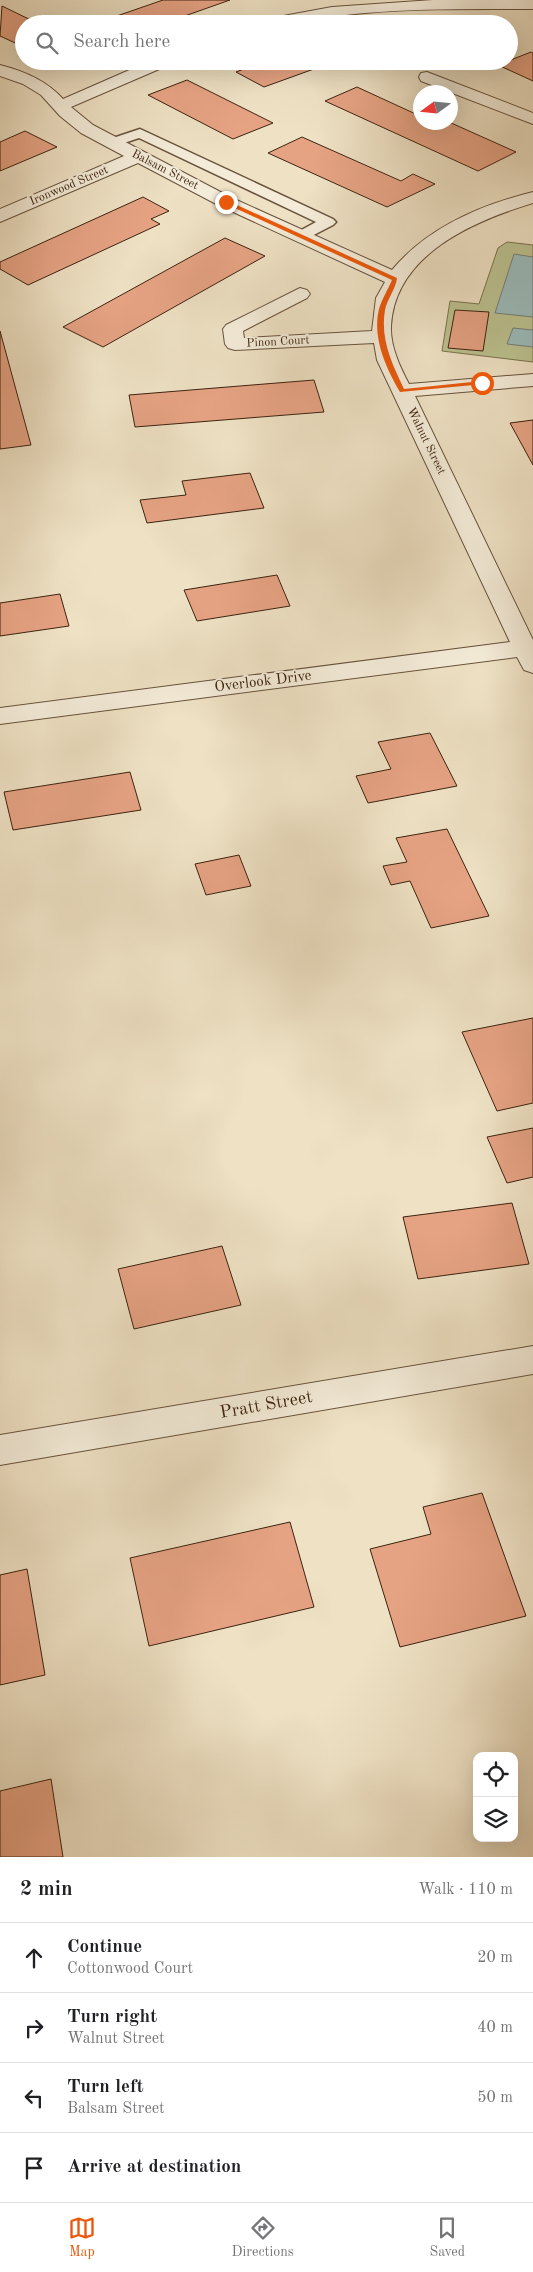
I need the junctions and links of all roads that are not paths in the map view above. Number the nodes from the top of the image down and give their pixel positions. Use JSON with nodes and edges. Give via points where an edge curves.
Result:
{"nodes":[{"id":1,"x":533,"y":4,"type":"edge"},
{"id":2,"x":323,"y":15,"type":"edge"},
{"id":3,"x":0,"y":70,"type":"edge"},
{"id":4,"x":144,"y":70,"type":"edge"},
{"id":5,"x":427,"y":77,"type":"dead end"},
{"id":6,"x":60,"y":106,"type":"junction"},
{"id":7,"x":533,"y":120,"type":"edge"},
{"id":8,"x":112,"y":143,"type":"junction"},
{"id":9,"x":138,"y":157,"type":"junction"},
{"id":10,"x":533,"y":197,"type":"edge"},
{"id":11,"x":0,"y":216,"type":"edge"},
{"id":12,"x":300,"y":236,"type":"junction"},
{"id":13,"x":395,"y":279,"type":"junction"},
{"id":14,"x":300,"y":294,"type":"dead end"},
{"id":15,"x":381,"y":337,"type":"junction"},
{"id":16,"x":533,"y":380,"type":"edge"},
{"id":17,"x":402,"y":391,"type":"junction"},
{"id":18,"x":529,"y":656,"type":"edge"},
{"id":19,"x":0,"y":716,"type":"edge"},
{"id":20,"x":533,"y":1360,"type":"edge"},
{"id":21,"x":0,"y":1450,"type":"edge"}],
"edges":[{"from":1,"to":2,"type":"street","via":[[401,6]]},
{"from":3,"to":6,"type":"street","name":"Balsam Street","via":[[29,80]]},
{"from":4,"to":6,"type":"street"},
{"from":5,"to":7,"type":"street"},
{"from":6,"to":8,"type":"street","name":"Balsam Street","via":[[87,129]]},
{"from":8,"to":9,"type":"street","name":"Balsam Street"},
{"from":8,"to":12,"type":"lane","via":[[140,133],[328,222]]},
{"from":9,"to":11,"type":"street","name":"Ironwood Street"},
{"from":9,"to":12,"type":"street","name":"Balsam Street"},
{"from":10,"to":13,"type":"street","name":"Walnut Street","via":[[454,228],[414,256]]},
{"from":12,"to":13,"type":"street","name":"Balsam Street"},
{"from":13,"to":15,"type":"street","name":"Walnut Street","via":[[382,310]]},
{"from":14,"to":15,"type":"street","name":"Pinon Court","via":[[233,329],[235,344]]},
{"from":15,"to":17,"type":"street","name":"Walnut Street","via":[[387,360]]},
{"from":16,"to":17,"type":"street"},
{"from":17,"to":18,"type":"street","name":"Walnut Street"},
{"from":18,"to":19,"type":"street","name":"Overlook Drive"},
{"from":20,"to":21,"type":"street","name":"Pratt Street"}]}
